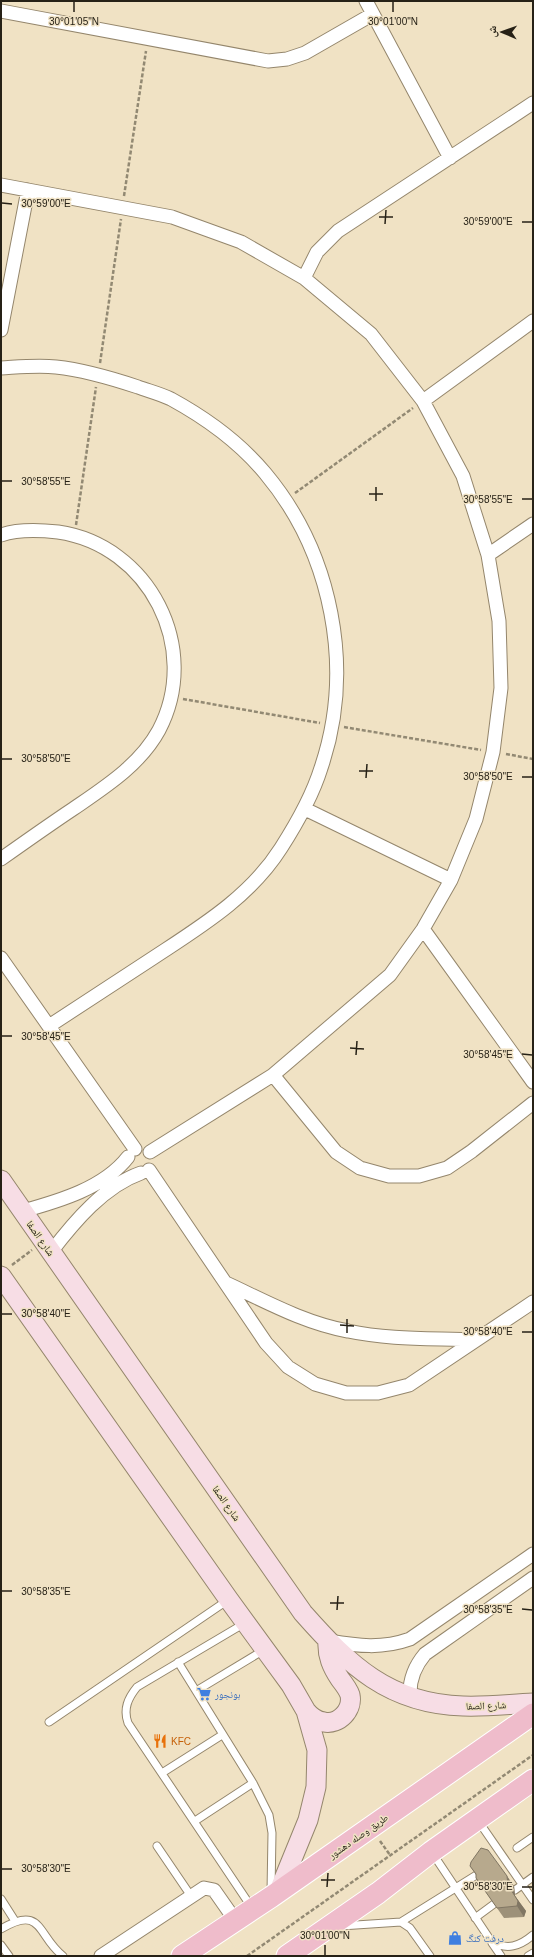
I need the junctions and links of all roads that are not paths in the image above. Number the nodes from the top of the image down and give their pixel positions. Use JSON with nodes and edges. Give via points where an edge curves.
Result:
{"nodes":[{"id":1,"x":366,"y":1,"type":"edge"},
{"id":2,"x":1,"y":11,"type":"edge"},
{"id":3,"x":373,"y":14,"type":"junction"},
{"id":4,"x":533,"y":102,"type":"edge"},
{"id":5,"x":450,"y":158,"type":"junction"},
{"id":6,"x":1,"y":186,"type":"edge"},
{"id":7,"x":28,"y":190,"type":"junction"},
{"id":8,"x":304,"y":278,"type":"junction"},
{"id":9,"x":533,"y":321,"type":"edge"},
{"id":10,"x":1,"y":330,"type":"edge"},
{"id":11,"x":1,"y":368,"type":"edge"},
{"id":12,"x":423,"y":401,"type":"junction"},
{"id":13,"x":533,"y":524,"type":"edge"},
{"id":14,"x":1,"y":536,"type":"edge"},
{"id":15,"x":488,"y":555,"type":"junction"},
{"id":16,"x":305,"y":809,"type":"junction"},
{"id":17,"x":1,"y":859,"type":"edge"},
{"id":18,"x":451,"y":880,"type":"junction"},
{"id":19,"x":423,"y":929,"type":"junction"},
{"id":20,"x":1,"y":958,"type":"edge"},
{"id":21,"x":49,"y":1026,"type":"junction"},
{"id":22,"x":273,"y":1075,"type":"junction"},
{"id":23,"x":533,"y":1082,"type":"edge"},
{"id":24,"x":533,"y":1103,"type":"edge"},
{"id":25,"x":150,"y":1152,"type":"junction"},
{"id":26,"x":131,"y":1153,"type":"junction"},
{"id":27,"x":145,"y":1172,"type":"junction"},
{"id":28,"x":1,"y":1180,"type":"edge"},
{"id":29,"x":23,"y":1211,"type":"junction"},
{"id":30,"x":47,"y":1247,"type":"junction"},
{"id":31,"x":4,"y":1272,"type":"edge"},
{"id":32,"x":225,"y":1282,"type":"junction"},
{"id":33,"x":533,"y":1302,"type":"edge"},
{"id":34,"x":476,"y":1340,"type":"junction"},
{"id":35,"x":533,"y":1554,"type":"edge"},
{"id":36,"x":533,"y":1578,"type":"edge"},
{"id":37,"x":228,"y":1600,"type":"junction"},
{"id":38,"x":442,"y":1618,"type":"junction"},
{"id":39,"x":245,"y":1623,"type":"junction"},
{"id":40,"x":453,"y":1633,"type":"junction"},
{"id":41,"x":328,"y":1641,"type":"junction"},
{"id":42,"x":264,"y":1650,"type":"junction"},
{"id":43,"x":178,"y":1662,"type":"junction"},
{"id":44,"x":196,"y":1691,"type":"junction"},
{"id":45,"x":410,"y":1697,"type":"junction"},
{"id":46,"x":533,"y":1703,"type":"edge"},
{"id":47,"x":306,"y":1710,"type":"junction"},
{"id":48,"x":533,"y":1714,"type":"edge"},
{"id":49,"x":49,"y":1722,"type":"dead end"},
{"id":50,"x":222,"y":1735,"type":"junction"},
{"id":51,"x":162,"y":1773,"type":"junction"},
{"id":52,"x":533,"y":1780,"type":"edge"},
{"id":53,"x":253,"y":1783,"type":"junction"},
{"id":54,"x":478,"y":1820,"type":"junction"},
{"id":55,"x":195,"y":1821,"type":"junction"},
{"id":56,"x":533,"y":1837,"type":"edge"},
{"id":57,"x":157,"y":1846,"type":"dead end"},
{"id":58,"x":517,"y":1848,"type":"dead end"},
{"id":59,"x":431,"y":1852,"type":"junction"},
{"id":60,"x":504,"y":1857,"type":"junction"},
{"id":61,"x":496,"y":1862,"type":"edge"},
{"id":62,"x":478,"y":1874,"type":"edge"},
{"id":63,"x":533,"y":1877,"type":"edge"},
{"id":64,"x":522,"y":1884,"type":"junction"},
{"id":65,"x":456,"y":1888,"type":"junction"},
{"id":66,"x":515,"y":1890,"type":"dead end"},
{"id":67,"x":275,"y":1894,"type":"junction"},
{"id":68,"x":191,"y":1896,"type":"junction"},
{"id":69,"x":1,"y":1899,"type":"edge"},
{"id":70,"x":533,"y":1900,"type":"edge"},
{"id":71,"x":494,"y":1904,"type":"edge"},
{"id":72,"x":244,"y":1915,"type":"junction"},
{"id":73,"x":476,"y":1918,"type":"junction"},
{"id":74,"x":15,"y":1921,"type":"junction"},
{"id":75,"x":401,"y":1922,"type":"junction"},
{"id":76,"x":331,"y":1926,"type":"junction"},
{"id":77,"x":1,"y":1929,"type":"edge"},
{"id":78,"x":532,"y":1938,"type":"edge"},
{"id":79,"x":491,"y":1941,"type":"junction"},
{"id":80,"x":1,"y":1944,"type":"edge"},
{"id":81,"x":533,"y":1953,"type":"edge"},
{"id":82,"x":9,"y":1956,"type":"edge"},
{"id":83,"x":63,"y":1956,"type":"edge"},
{"id":84,"x":101,"y":1956,"type":"edge"},
{"id":85,"x":182,"y":1956,"type":"edge"},
{"id":86,"x":287,"y":1956,"type":"edge"},
{"id":87,"x":430,"y":1956,"type":"edge"},
{"id":88,"x":501,"y":1956,"type":"edge"},
{"id":89,"x":528,"y":1956,"type":"edge"}],
"edges":[{"from":1,"to":3,"type":"street"},
{"from":2,"to":3,"type":"street","via":[[268,61],[287,59],[305,53]]},
{"from":3,"to":5,"type":"street"},
{"from":4,"to":5,"type":"street"},
{"from":5,"to":8,"type":"street","via":[[338,231],[317,252]]},
{"from":6,"to":7,"type":"street"},
{"from":7,"to":8,"type":"street","via":[[172,217],[241,242]]},
{"from":7,"to":10,"type":"street"},
{"from":8,"to":12,"type":"street","via":[[371,334]]},
{"from":9,"to":12,"type":"street"},
{"from":11,"to":16,"type":"street","via":[[54,366],[98,374],[169,398],[219,430],[263,471],[286,500],[308,541],[327,593],[334,631],[337,678],[333,725],[322,768]]},
{"from":12,"to":15,"type":"street","via":[[463,476]]},
{"from":13,"to":15,"type":"street"},
{"from":14,"to":17,"type":"street","via":[[40,530],[74,535],[106,548],[134,569],[155,596],[169,628],[174,662],[171,697],[159,730],[139,758],[113,781]]},
{"from":15,"to":18,"type":"street","via":[[499,621],[500,688],[493,752],[476,819]]},
{"from":16,"to":18,"type":"street"},
{"from":16,"to":21,"type":"street","via":[[275,856],[248,888],[211,920]]},
{"from":18,"to":19,"type":"street"},
{"from":19,"to":22,"type":"street","via":[[390,975]]},
{"from":19,"to":23,"type":"street"},
{"from":20,"to":21,"type":"street"},
{"from":21,"to":26,"type":"street"},
{"from":22,"to":24,"type":"street","via":[[336,1152],[360,1168],[389,1176],[418,1176],[447,1168],[472,1152]]},
{"from":22,"to":25,"type":"street"},
{"from":25,"to":26,"type":"street","via":[[143,1148]]},
{"from":25,"to":27,"type":"street","via":[[153,1159]]},
{"from":26,"to":27,"type":"street","via":[[127,1161],[130,1168]]},
{"from":26,"to":29,"type":"street","via":[[115,1170],[72,1196]]},
{"from":27,"to":30,"type":"street","via":[[124,1180],[90,1206]]},
{"from":27,"to":32,"type":"street"},
{"from":28,"to":29,"type":"street","name":"شارع الصفا"},
{"from":29,"to":30,"type":"street","name":"شارع الصفا"},
{"from":30,"to":41,"type":"street","name":"شارع الصفا","via":[[303,1612]]},
{"from":31,"to":37,"type":"street"},
{"from":32,"to":34,"type":"street","via":[[298,1317],[346,1331],[397,1338]]},
{"from":32,"to":34,"type":"street","via":[[266,1343],[288,1367],[315,1384],[346,1393],[378,1393],[409,1385]]},
{"from":33,"to":34,"type":"street"},
{"from":35,"to":38,"type":"street"},
{"from":36,"to":40,"type":"street"},
{"from":37,"to":39,"type":"street"},
{"from":37,"to":49,"type":"lane"},
{"from":38,"to":40,"type":"street"},
{"from":38,"to":41,"type":"street","via":[[420,1634],[391,1645],[361,1646]]},
{"from":39,"to":42,"type":"street"},
{"from":39,"to":43,"type":"lane"},
{"from":40,"to":45,"type":"street","via":[[418,1661],[411,1679]]},
{"from":41,"to":45,"type":"street","name":"شارع الصفا","via":[[366,1675]]},
{"from":41,"to":47,"type":"street","via":[[330,1662],[347,1688],[350,1704],[347,1712],[334,1722],[318,1721]]},
{"from":42,"to":44,"type":"lane"},
{"from":42,"to":47,"type":"street"},
{"from":43,"to":44,"type":"lane"},
{"from":43,"to":51,"type":"lane","via":[[137,1687],[130,1695],[127,1705],[128,1723]]},
{"from":44,"to":50,"type":"lane"},
{"from":45,"to":46,"type":"street","name":"شارع الصفا","via":[[463,1706]]},
{"from":47,"to":67,"type":"street","via":[[317,1750],[316,1787],[308,1820]]},
{"from":48,"to":67,"type":"main road","name":"طريق وصله دهشور"},
{"from":50,"to":51,"type":"lane"},
{"from":50,"to":53,"type":"lane"},
{"from":51,"to":55,"type":"lane"},
{"from":52,"to":54,"type":"main road"},
{"from":53,"to":55,"type":"lane"},
{"from":53,"to":67,"type":"lane","via":[[269,1815]]},
{"from":54,"to":59,"type":"main road"},
{"from":54,"to":60,"type":"lane"},
{"from":55,"to":72,"type":"lane"},
{"from":56,"to":58,"type":"lane"},
{"from":57,"to":68,"type":"lane"},
{"from":59,"to":65,"type":"lane"},
{"from":59,"to":76,"type":"main road"},
{"from":60,"to":61,"type":"lane"},
{"from":60,"to":64,"type":"lane"},
{"from":62,"to":65,"type":"lane"},
{"from":63,"to":64,"type":"lane"},
{"from":64,"to":66,"type":"lane"},
{"from":64,"to":70,"type":"lane"},
{"from":65,"to":73,"type":"lane"},
{"from":65,"to":75,"type":"lane"},
{"from":67,"to":72,"type":"main road","name":"طريق وصله دهشور"},
{"from":68,"to":72,"type":"street","via":[[204,1888],[214,1890]]},
{"from":68,"to":84,"type":"street"},
{"from":69,"to":74,"type":"lane"},
{"from":71,"to":73,"type":"lane"},
{"from":72,"to":85,"type":"main road","name":"طريق وصله دهشور"},
{"from":73,"to":79,"type":"lane"},
{"from":74,"to":77,"type":"lane"},
{"from":74,"to":83,"type":"lane","via":[[22,1919],[35,1923]]},
{"from":75,"to":76,"type":"lane"},
{"from":75,"to":87,"type":"lane","via":[[410,1928]]},
{"from":76,"to":86,"type":"main road"},
{"from":78,"to":79,"type":"lane","via":[[520,1945],[508,1947]]},
{"from":79,"to":88,"type":"lane"},
{"from":80,"to":82,"type":"lane"},
{"from":81,"to":89,"type":"lane"}]}
